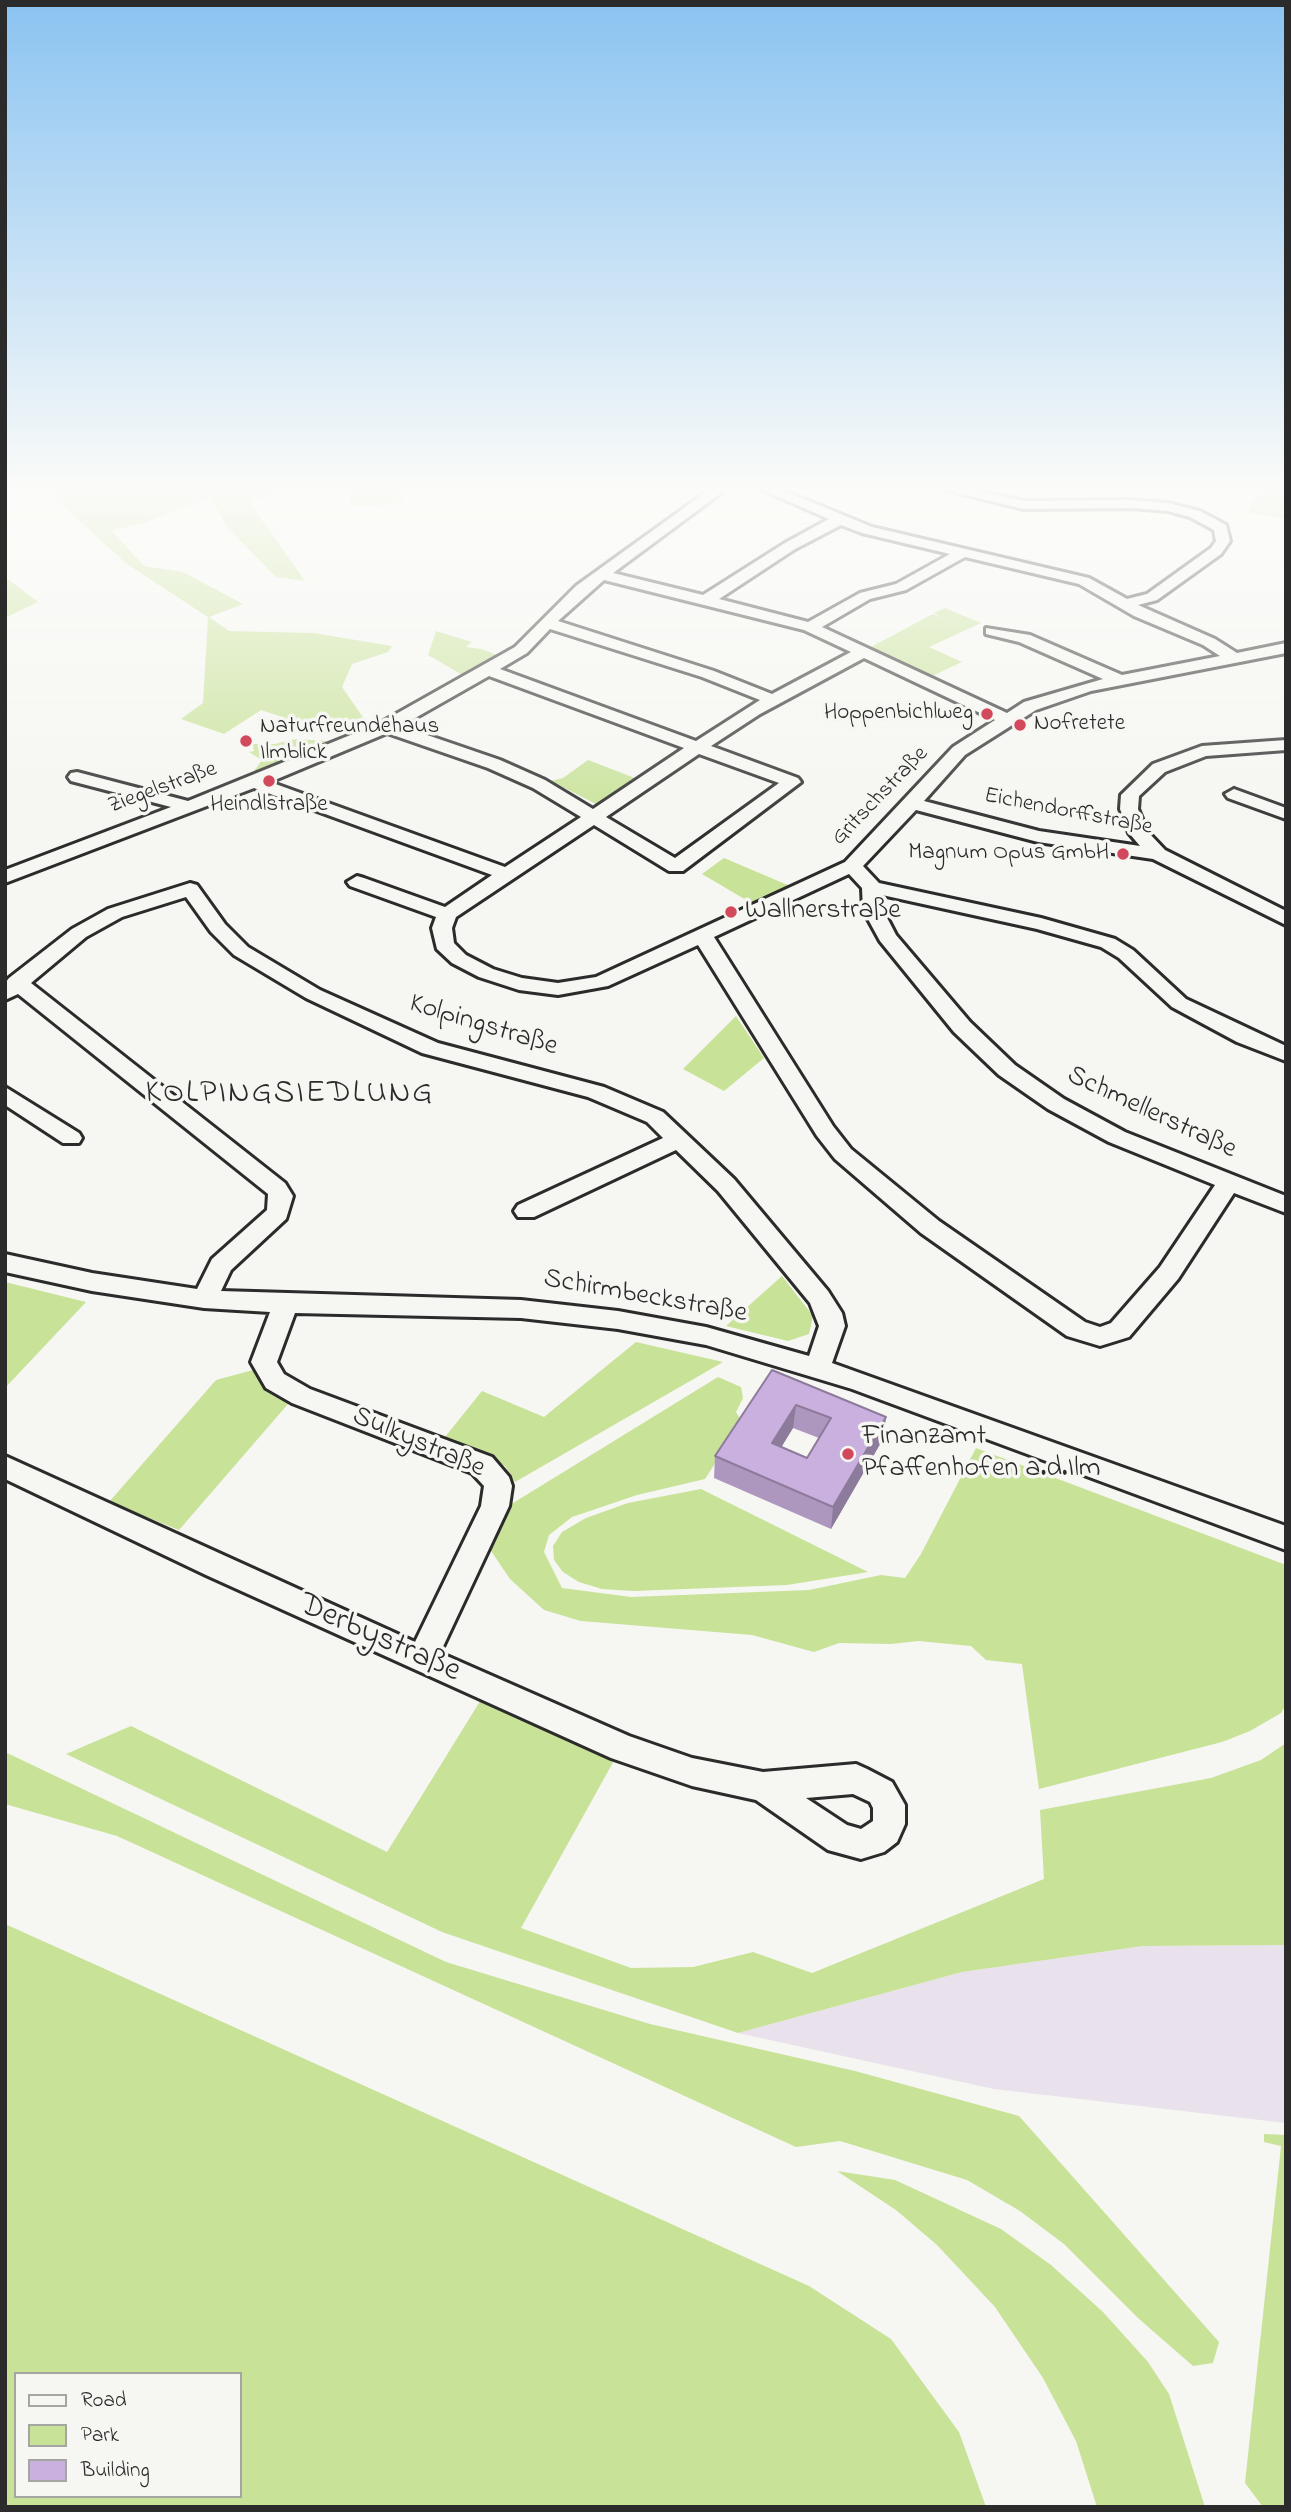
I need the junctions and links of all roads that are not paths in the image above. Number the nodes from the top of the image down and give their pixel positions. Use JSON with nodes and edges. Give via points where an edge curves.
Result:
{"nodes":[{"id":1,"x":564,"y":607,"type":"edge"},
{"id":2,"x":735,"y":607,"type":"edge"},
{"id":3,"x":845,"y":607,"type":"edge"},
{"id":4,"x":1132,"y":607,"type":"edge"},
{"id":5,"x":547,"y":623,"type":"junction"},
{"id":6,"x":810,"y":627,"type":"junction"},
{"id":7,"x":992,"y":631,"type":"dead end"},
{"id":8,"x":1286,"y":648,"type":"edge"},
{"id":9,"x":866,"y":651,"type":"junction"},
{"id":10,"x":1232,"y":657,"type":"junction"},
{"id":11,"x":489,"y":671,"type":"junction"},
{"id":12,"x":1119,"y":680,"type":"junction"},
{"id":13,"x":771,"y":699,"type":"junction"},
{"id":14,"x":1006,"y":719,"type":"junction"},
{"id":15,"x":386,"y":727,"type":"junction"},
{"id":16,"x":1286,"y":745,"type":"edge"},
{"id":17,"x":698,"y":746,"type":"junction"},
{"id":18,"x":77,"y":777,"type":"dead end"},
{"id":19,"x":254,"y":782,"type":"junction"},
{"id":20,"x":1234,"y":794,"type":"dead end"},
{"id":21,"x":912,"y":803,"type":"junction"},
{"id":22,"x":187,"y":806,"type":"junction"},
{"id":23,"x":1286,"y":814,"type":"edge"},
{"id":24,"x":593,"y":816,"type":"junction"},
{"id":25,"x":1158,"y":854,"type":"junction"},
{"id":26,"x":852,"y":866,"type":"junction"},
{"id":27,"x":504,"y":873,"type":"junction"},
{"id":28,"x":5,"y":877,"type":"edge"},
{"id":29,"x":357,"y":882,"type":"dead end"},
{"id":30,"x":872,"y":887,"type":"junction"},
{"id":31,"x":447,"y":914,"type":"junction"},
{"id":32,"x":1286,"y":919,"type":"edge"},
{"id":33,"x":703,"y":936,"type":"junction"},
{"id":34,"x":10,"y":988,"type":"edge"},
{"id":35,"x":1286,"y":1054,"type":"edge"},
{"id":36,"x":5,"y":1094,"type":"edge"},
{"id":37,"x":71,"y":1138,"type":"dead end"},
{"id":38,"x":681,"y":1139,"type":"junction"},
{"id":39,"x":1228,"y":1183,"type":"junction"},
{"id":40,"x":1286,"y":1205,"type":"edge"},
{"id":41,"x":526,"y":1210,"type":"dead end"},
{"id":42,"x":5,"y":1263,"type":"edge"},
{"id":43,"x":204,"y":1298,"type":"junction"},
{"id":44,"x":286,"y":1304,"type":"junction"},
{"id":45,"x":818,"y":1367,"type":"junction"},
{"id":46,"x":5,"y":1467,"type":"edge"},
{"id":47,"x":1286,"y":1538,"type":"edge"},
{"id":48,"x":422,"y":1659,"type":"junction"},
{"id":49,"x":763,"y":1787,"type":"dead end"}],
"edges":[{"from":1,"to":5,"type":"street","name":"Ziegelstraße"},
{"from":2,"to":6,"type":"street"},
{"from":3,"to":6,"type":"street"},
{"from":4,"to":10,"type":"street"},
{"from":5,"to":11,"type":"street","name":"Ziegelstraße","via":[[521,650]]},
{"from":5,"to":13,"type":"street"},
{"from":6,"to":9,"type":"street"},
{"from":7,"to":12,"type":"street","via":[[1024,638]]},
{"from":8,"to":10,"type":"street","name":"Gritschstraße"},
{"from":9,"to":13,"type":"street"},
{"from":9,"to":14,"type":"street"},
{"from":10,"to":12,"type":"street","name":"Gritschstraße"},
{"from":11,"to":15,"type":"street","name":"Ziegelstraße"},
{"from":11,"to":17,"type":"street"},
{"from":12,"to":14,"type":"street","name":"Gritschstraße","via":[[1058,695]]},
{"from":13,"to":17,"type":"street"},
{"from":14,"to":21,"type":"street","name":"Gritschstraße","via":[[959,751]]},
{"from":15,"to":19,"type":"street","name":"Ziegelstraße"},
{"from":15,"to":24,"type":"street","via":[[510,771]]},
{"from":16,"to":25,"type":"street","via":[[1202,751],[1159,768],[1143,781],[1130,794],[1129,809],[1138,833]]},
{"from":17,"to":24,"type":"street"},
{"from":17,"to":24,"type":"street","via":[[792,782],[676,867]]},
{"from":18,"to":22,"type":"street"},
{"from":19,"to":22,"type":"street","name":"Ziegelstraße"},
{"from":19,"to":27,"type":"street"},
{"from":20,"to":23,"type":"street"},
{"from":21,"to":25,"type":"street","name":"Eichendorffstraße","via":[[1038,836]]},
{"from":21,"to":26,"type":"street","name":"Gritschstraße"},
{"from":22,"to":28,"type":"street","name":"Ziegelstraße"},
{"from":24,"to":27,"type":"street"},
{"from":25,"to":32,"type":"street","name":"Eichendorffstraße"},
{"from":26,"to":30,"type":"street"},
{"from":26,"to":33,"type":"street","name":"Gritschstraße"},
{"from":27,"to":31,"type":"street"},
{"from":29,"to":31,"type":"street"},
{"from":30,"to":35,"type":"street","via":[[1108,943],[1179,1003]]},
{"from":30,"to":39,"type":"street","name":"Schmellerstraße","via":[[875,917],[887,937],[955,1019],[1007,1070],[1085,1121]]},
{"from":31,"to":33,"type":"street","name":"Gritschstraße","via":[[442,937],[450,953],[486,973],[537,987],[573,989],[601,982]]},
{"from":33,"to":39,"type":"street","via":[[843,1154],[930,1227],[1076,1329],[1107,1337],[1120,1330],[1169,1273]]},
{"from":34,"to":38,"type":"street","name":"Kolpingstraße","via":[[79,933],[115,913],[190,889],[241,951],[313,994],[430,1048],[626,1102],[655,1117]]},
{"from":34,"to":43,"type":"street","via":[[277,1189],[281,1196],[278,1213],[221,1265]]},
{"from":36,"to":37,"type":"street"},
{"from":38,"to":41,"type":"street"},
{"from":38,"to":45,"type":"street","name":"Kolpingstraße","via":[[726,1185],[829,1313],[830,1339]]},
{"from":39,"to":40,"type":"street","name":"Schmellerstraße"},
{"from":42,"to":43,"type":"street","name":"Schirmbeckstraße","via":[[92,1282]]},
{"from":43,"to":44,"type":"street","name":"Schirmbeckstraße"},
{"from":44,"to":45,"type":"street","name":"Schirmbeckstraße","via":[[564,1313],[695,1334]]},
{"from":44,"to":48,"type":"street","name":"Sulkystraße","via":[[264,1362],[275,1381],[302,1396],[482,1465],[495,1477],[495,1506]]},
{"from":45,"to":47,"type":"street","name":"Schirmbeckstraße"},
{"from":46,"to":48,"type":"street","name":"Derbystraße"},
{"from":48,"to":49,"type":"street","name":"Derbystraße","via":[[645,1757]]}]}
